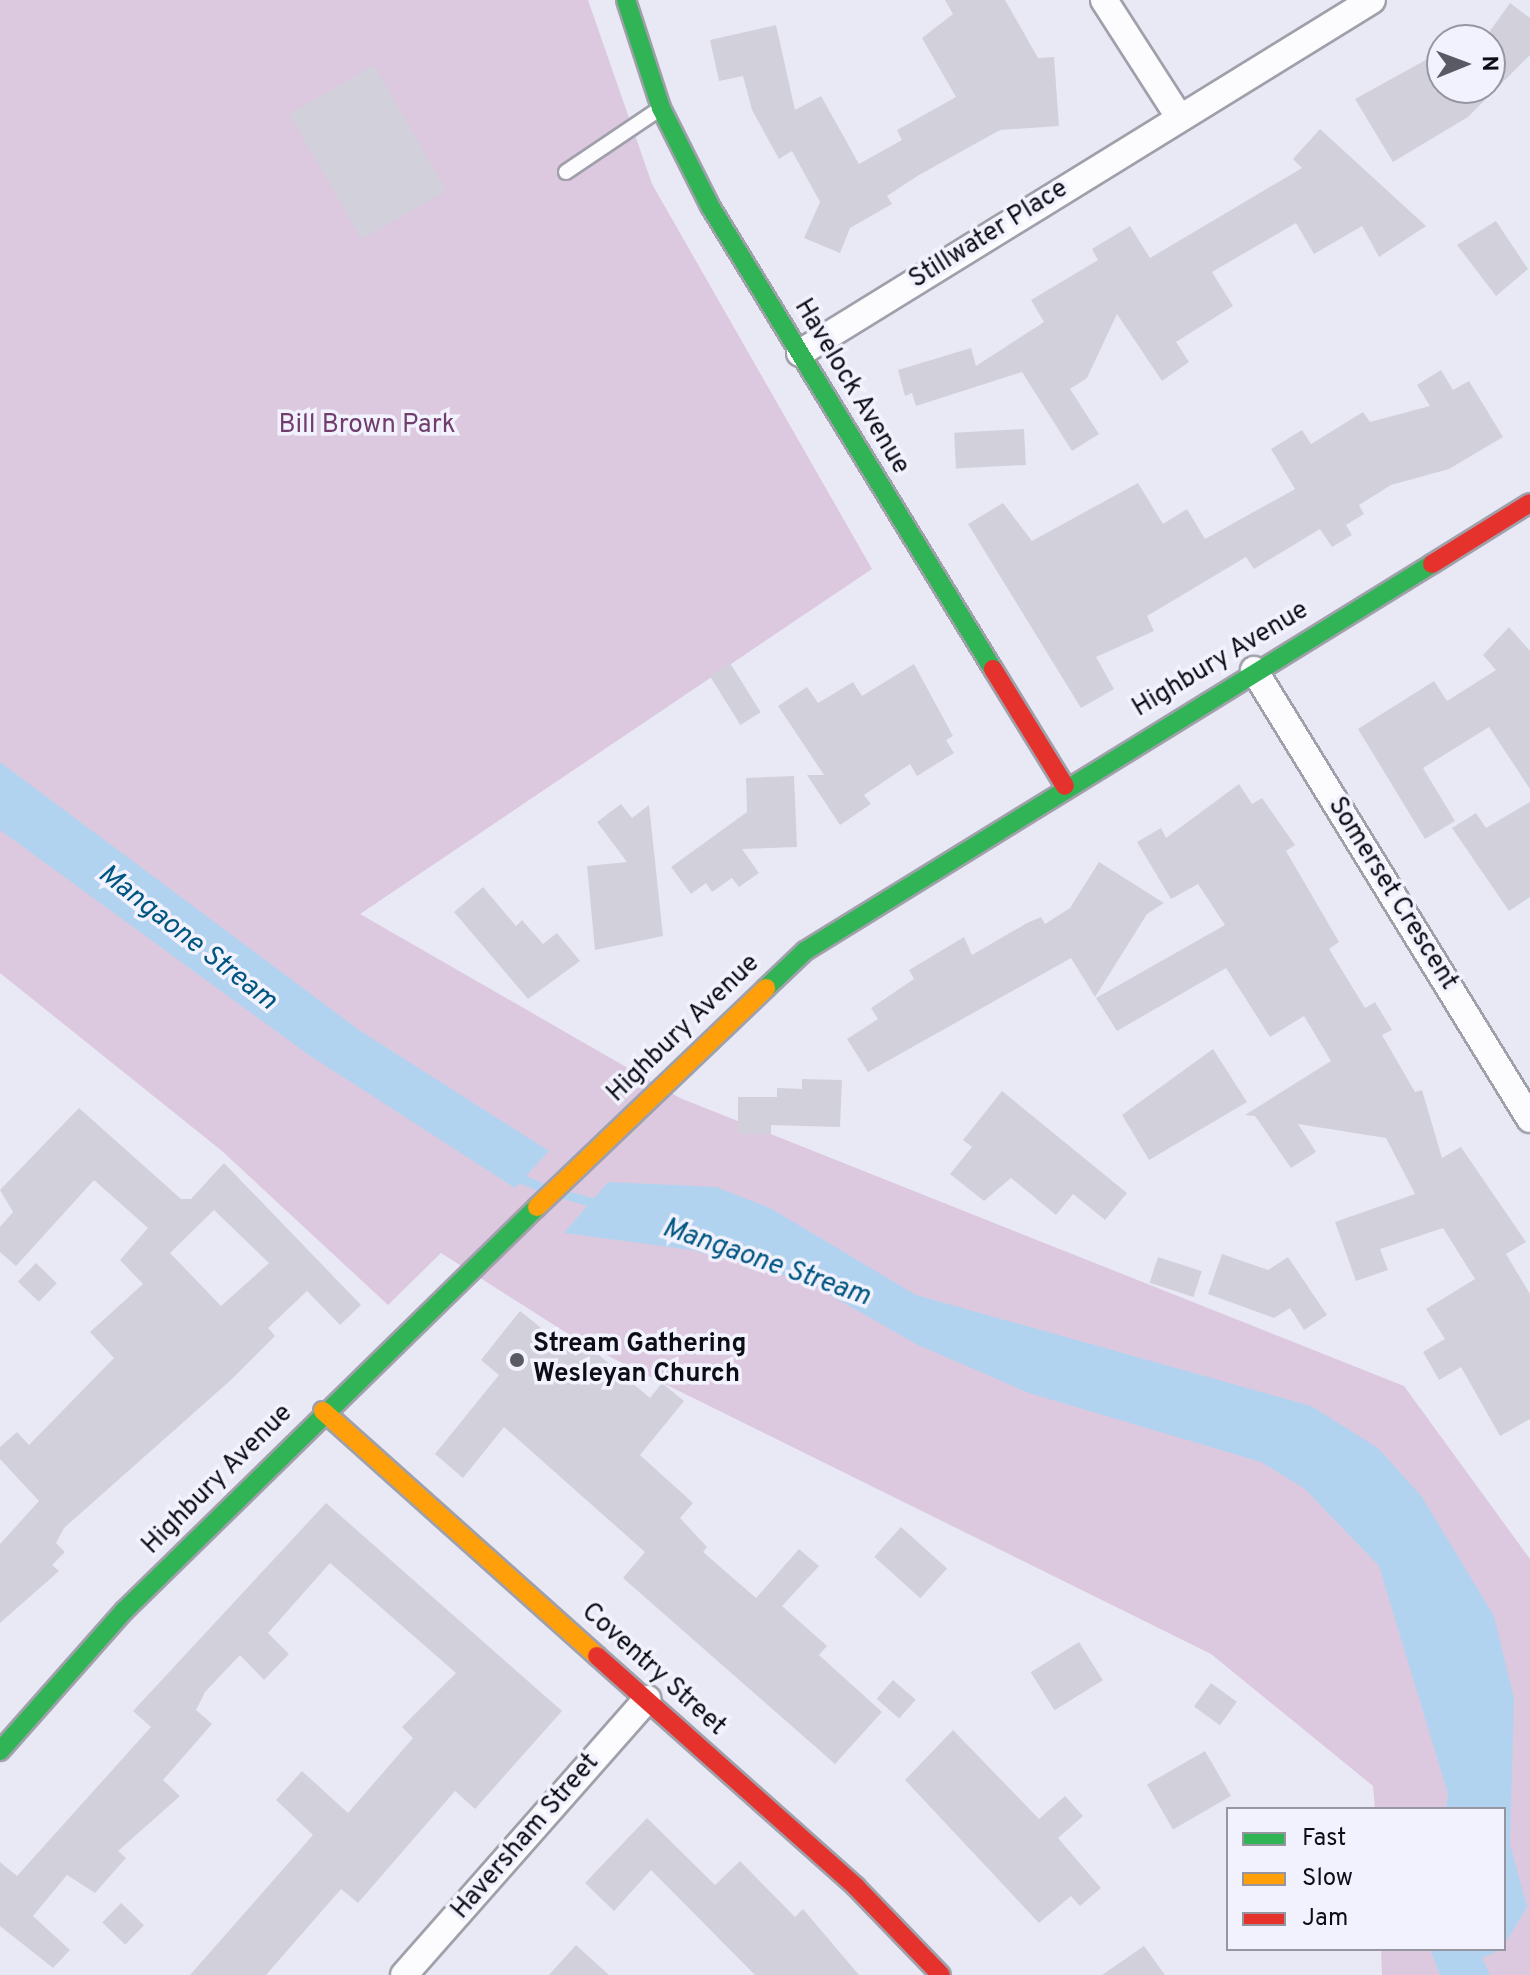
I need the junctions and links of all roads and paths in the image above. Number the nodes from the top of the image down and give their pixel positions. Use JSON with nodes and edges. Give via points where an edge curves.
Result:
{"nodes":[{"id":1,"x":626,"y":0,"type":"edge"},
{"id":2,"x":1104,"y":0,"type":"edge"},
{"id":3,"x":1372,"y":0,"type":"edge"},
{"id":4,"x":661,"y":108,"type":"junction"},
{"id":5,"x":1179,"y":117,"type":"junction"},
{"id":6,"x":566,"y":172,"type":"dead end"},
{"id":7,"x":800,"y":353,"type":"junction"},
{"id":8,"x":1530,"y":503,"type":"edge"},
{"id":9,"x":1254,"y":670,"type":"junction"},
{"id":10,"x":1065,"y":786,"type":"junction"},
{"id":11,"x":1530,"y":1119,"type":"edge"},
{"id":12,"x":323,"y":1411,"type":"junction"},
{"id":13,"x":647,"y":1699,"type":"junction"},
{"id":14,"x":0,"y":1751,"type":"edge"},
{"id":15,"x":404,"y":1975,"type":"edge"},
{"id":16,"x":941,"y":1975,"type":"edge"}],
"edges":[{"from":1,"to":4,"type":"street","name":"Havelock Avenue"},
{"from":2,"to":5,"type":"street"},
{"from":3,"to":5,"type":"street","name":"Stillwater Place"},
{"from":4,"to":6,"type":"lane"},
{"from":4,"to":7,"type":"street","name":"Havelock Avenue","via":[[710,206]]},
{"from":5,"to":7,"type":"street","name":"Stillwater Place"},
{"from":7,"to":10,"type":"street","name":"Havelock Avenue"},
{"from":8,"to":9,"type":"street","name":"Highbury Avenue"},
{"from":9,"to":10,"type":"street","name":"Highbury Avenue"},
{"from":9,"to":11,"type":"street","name":"Somerset Crescent"},
{"from":10,"to":12,"type":"street","name":"Highbury Avenue","via":[[805,951]]},
{"from":12,"to":13,"type":"street","name":"Coventry Street"},
{"from":12,"to":14,"type":"street","name":"Highbury Avenue","via":[[124,1611]]},
{"from":13,"to":15,"type":"street","name":"Haversham Street"},
{"from":13,"to":16,"type":"street","name":"Coventry Street","via":[[856,1887]]}]}
